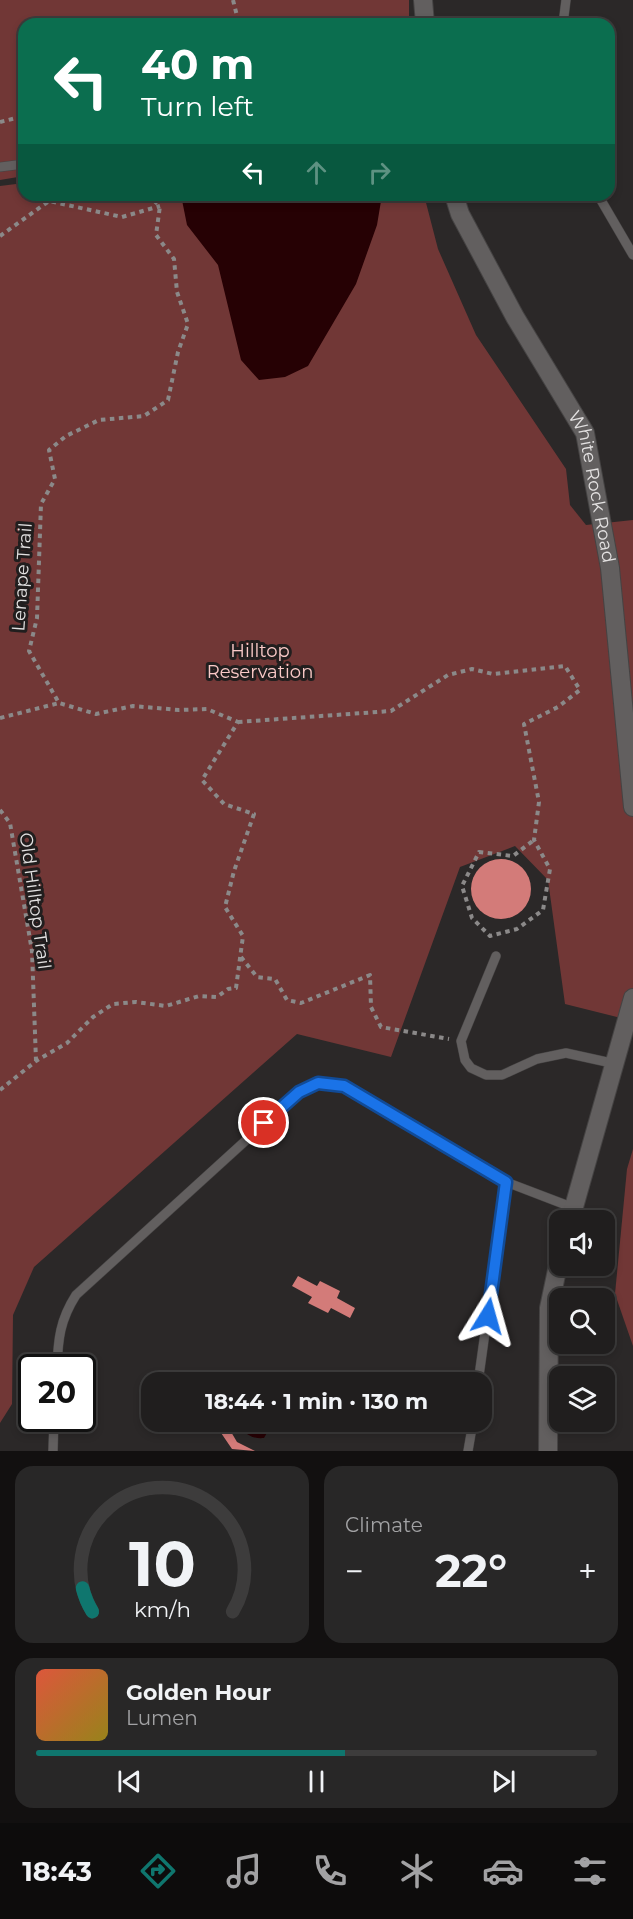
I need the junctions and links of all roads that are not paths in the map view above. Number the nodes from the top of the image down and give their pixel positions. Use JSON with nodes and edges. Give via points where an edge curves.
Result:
{"nodes":[{"id":1,"x":423,"y":0,"type":"edge"},
{"id":2,"x":566,"y":0,"type":"edge"},
{"id":3,"x":424,"y":18,"type":"edge"},
{"id":4,"x":564,"y":18,"type":"edge"},
{"id":5,"x":18,"y":165,"type":"edge"},
{"id":6,"x":0,"y":167,"type":"edge"},
{"id":7,"x":456,"y":201,"type":"edge"},
{"id":8,"x":602,"y":201,"type":"edge"},
{"id":9,"x":633,"y":255,"type":"edge"},
{"id":10,"x":633,"y":807,"type":"edge"},
{"id":11,"x":496,"y":956,"type":"dead end"},
{"id":12,"x":633,"y":998,"type":"edge"},
{"id":13,"x":615,"y":1064,"type":"junction"},
{"id":14,"x":506,"y":1182,"type":"junction"},
{"id":15,"x":562,"y":1210,"type":"edge"},
{"id":16,"x":573,"y":1210,"type":"edge"},
{"id":17,"x":556,"y":1276,"type":"edge"},
{"id":18,"x":57,"y":1354,"type":"edge"},
{"id":19,"x":480,"y":1372,"type":"edge"},
{"id":20,"x":54,"y":1432,"type":"edge"},
{"id":21,"x":471,"y":1432,"type":"edge"},
{"id":22,"x":53,"y":1451,"type":"edge"},
{"id":23,"x":468,"y":1451,"type":"edge"},
{"id":24,"x":548,"y":1451,"type":"edge"}],
"edges":[{"from":1,"to":3,"type":"street"},
{"from":2,"to":4,"type":"lane"},
{"from":5,"to":6,"type":"lane"},
{"from":7,"to":10,"type":"street","name":"White Rock Road","via":[[515,317],[585,432],[610,568]]},
{"from":8,"to":9,"type":"lane"},
{"from":11,"to":13,"type":"lane","via":[[461,1041],[471,1068],[486,1075],[502,1075],[537,1059],[566,1053]]},
{"from":12,"to":13,"type":"street"},
{"from":13,"to":16,"type":"street"},
{"from":14,"to":15,"type":"lane"},
{"from":14,"to":18,"type":"lane","via":[[344,1086],[318,1083],[299,1092],[76,1295],[58,1332]]},
{"from":14,"to":19,"type":"lane"},
{"from":17,"to":24,"type":"street","via":[[549,1308]]},
{"from":20,"to":22,"type":"lane"},
{"from":21,"to":23,"type":"lane"}]}
